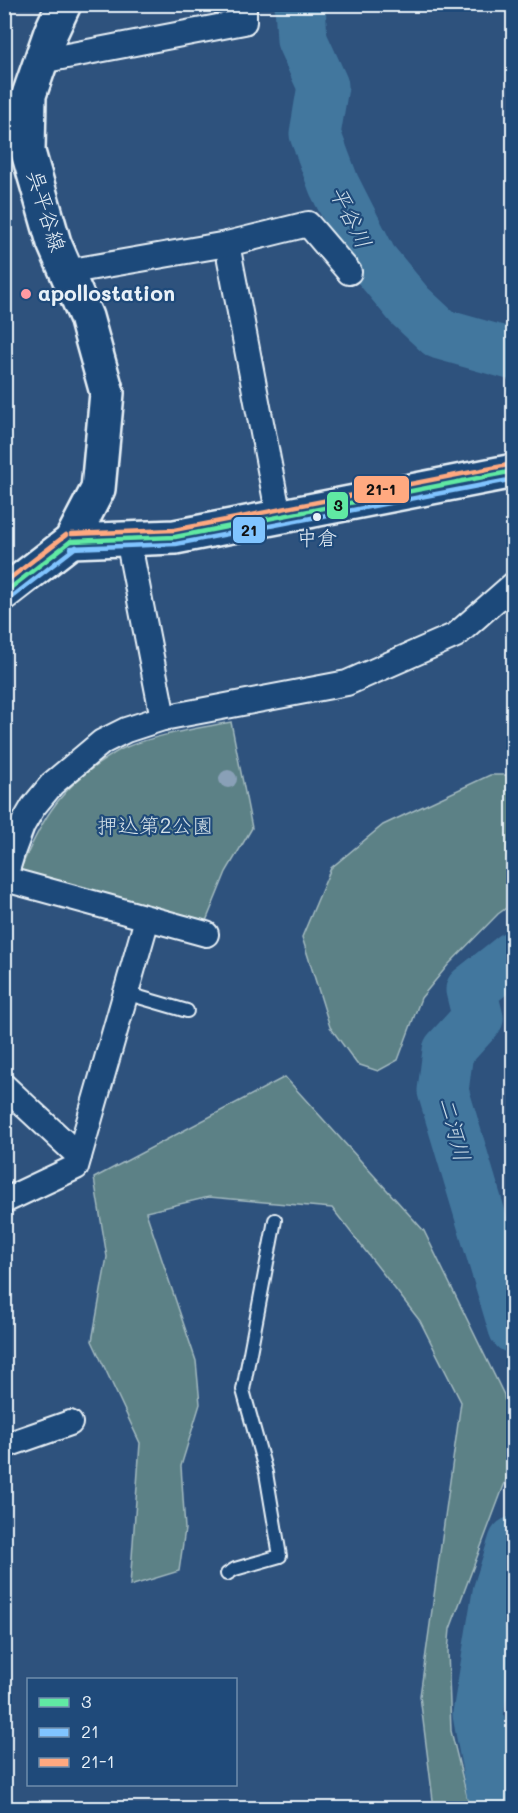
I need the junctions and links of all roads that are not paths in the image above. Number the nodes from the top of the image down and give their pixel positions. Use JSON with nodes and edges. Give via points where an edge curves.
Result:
{"nodes":[{"id":1,"x":64,"y":4,"type":"edge"},
{"id":2,"x":244,"y":4,"type":"edge"},
{"id":3,"x":41,"y":62,"type":"junction"},
{"id":4,"x":227,"y":244,"type":"junction"},
{"id":5,"x":66,"y":272,"type":"junction"},
{"id":6,"x":349,"y":272,"type":"dead end"},
{"id":7,"x":513,"y":471,"type":"edge"},
{"id":8,"x":279,"y":517,"type":"junction"},
{"id":9,"x":128,"y":539,"type":"junction"},
{"id":10,"x":71,"y":541,"type":"junction"},
{"id":11,"x":513,"y":584,"type":"edge"},
{"id":12,"x":4,"y":593,"type":"edge"},
{"id":13,"x":164,"y":718,"type":"junction"},
{"id":14,"x":5,"y":880,"type":"edge"},
{"id":15,"x":147,"y":919,"type":"junction"},
{"id":16,"x":206,"y":934,"type":"dead end"},
{"id":17,"x":125,"y":993,"type":"junction"},
{"id":18,"x":187,"y":1011,"type":"dead end"},
{"id":19,"x":4,"y":1086,"type":"edge"},
{"id":20,"x":79,"y":1156,"type":"junction"},
{"id":21,"x":4,"y":1201,"type":"edge"},
{"id":22,"x":275,"y":1220,"type":"dead end"},
{"id":23,"x":70,"y":1423,"type":"dead end"},
{"id":24,"x":4,"y":1446,"type":"edge"},
{"id":25,"x":227,"y":1574,"type":"dead end"}],
"edges":[{"from":1,"to":3,"type":"main road","name":"呉平谷線"},
{"from":2,"to":3,"type":"street","via":[[244,22]]},
{"from":3,"to":5,"type":"main road","name":"呉平谷線","via":[[29,95],[28,152]]},
{"from":4,"to":5,"type":"street"},
{"from":4,"to":6,"type":"street","via":[[308,224]]},
{"from":4,"to":8,"type":"street"},
{"from":5,"to":10,"type":"main road","name":"呉平谷線","via":[[86,317],[107,393],[98,489]]},
{"from":7,"to":8,"type":"main road"},
{"from":8,"to":9,"type":"main road","via":[[175,537]]},
{"from":9,"to":10,"type":"main road"},
{"from":9,"to":13,"type":"street"},
{"from":10,"to":12,"type":"main road","name":"呉平谷線"},
{"from":11,"to":13,"type":"street","via":[[456,635],[347,683]]},
{"from":13,"to":14,"type":"street","via":[[102,742],[52,784],[22,826]]},
{"from":14,"to":15,"type":"street"},
{"from":15,"to":16,"type":"street"},
{"from":15,"to":17,"type":"street"},
{"from":17,"to":18,"type":"lane"},
{"from":17,"to":20,"type":"street"},
{"from":19,"to":20,"type":"street"},
{"from":20,"to":21,"type":"street","via":[[76,1167]]},
{"from":22,"to":25,"type":"lane","via":[[243,1390],[266,1473],[280,1556]]},
{"from":23,"to":24,"type":"street"}]}
